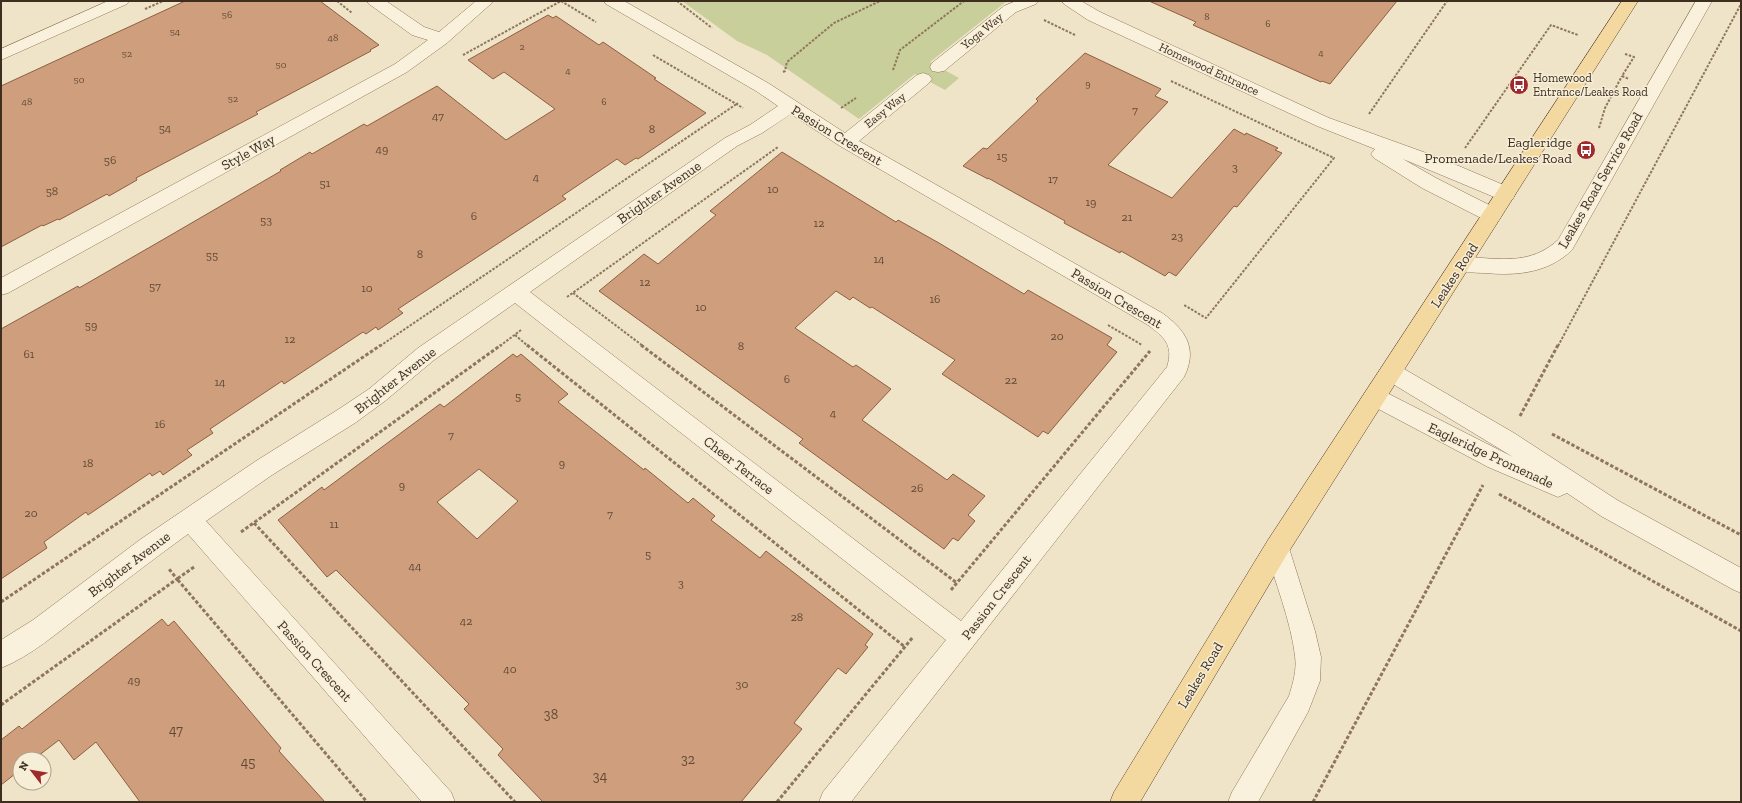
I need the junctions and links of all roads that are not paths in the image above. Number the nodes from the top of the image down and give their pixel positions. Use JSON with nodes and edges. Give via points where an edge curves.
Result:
{"nodes":[{"id":1,"x":121,"y":1,"type":"edge"},
{"id":2,"x":375,"y":1,"type":"edge"},
{"id":3,"x":486,"y":1,"type":"edge"},
{"id":4,"x":612,"y":1,"type":"edge"},
{"id":5,"x":1070,"y":1,"type":"edge"},
{"id":6,"x":1630,"y":1,"type":"edge"},
{"id":7,"x":1704,"y":1,"type":"edge"},
{"id":8,"x":1028,"y":2,"type":"edge"},
{"id":9,"x":441,"y":39,"type":"junction"},
{"id":10,"x":1,"y":55,"type":"edge"},
{"id":11,"x":938,"y":67,"type":"dead end"},
{"id":12,"x":923,"y":79,"type":"dead end"},
{"id":13,"x":790,"y":106,"type":"junction"},
{"id":14,"x":1349,"y":133,"type":"junction"},
{"id":15,"x":846,"y":142,"type":"junction"},
{"id":16,"x":1506,"y":194,"type":"junction"},
{"id":17,"x":1492,"y":215,"type":"junction"},
{"id":18,"x":1461,"y":264,"type":"junction"},
{"id":19,"x":1,"y":287,"type":"edge"},
{"id":20,"x":515,"y":292,"type":"junction"},
{"id":21,"x":1391,"y":372,"type":"junction"},
{"id":22,"x":1375,"y":397,"type":"junction"},
{"id":23,"x":1609,"y":508,"type":"junction"},
{"id":24,"x":190,"y":520,"type":"junction"},
{"id":25,"x":1277,"y":548,"type":"junction"},
{"id":26,"x":1741,"y":581,"type":"edge"},
{"id":27,"x":963,"y":638,"type":"junction"},
{"id":28,"x":1,"y":655,"type":"edge"},
{"id":29,"x":441,"y":802,"type":"edge"},
{"id":30,"x":832,"y":802,"type":"edge"},
{"id":31,"x":1124,"y":802,"type":"edge"},
{"id":32,"x":1242,"y":802,"type":"edge"}],
"edges":[{"from":1,"to":10,"type":"street"},
{"from":2,"to":9,"type":"street","via":[[418,31]]},
{"from":3,"to":9,"type":"street","name":"Style Way"},
{"from":4,"to":13,"type":"street","name":"Passion Crescent","via":[[762,87]]},
{"from":5,"to":14,"type":"street","name":"Homewood Entrance","via":[[1094,16]]},
{"from":6,"to":16,"type":"main road","name":"Leakes Road"},
{"from":7,"to":18,"type":"street","name":"Leakes Road Service Road","via":[[1565,245],[1551,258],[1537,263],[1513,266]]},
{"from":8,"to":11,"type":"street","name":"Yoga Way","via":[[1010,9]]},
{"from":9,"to":19,"type":"street","name":"Style Way","via":[[401,68]]},
{"from":12,"to":15,"type":"street","name":"Easy Way"},
{"from":13,"to":15,"type":"street","name":"Passion Crescent"},
{"from":13,"to":20,"type":"street","name":"Brighter Avenue","via":[[756,129],[730,142]]},
{"from":14,"to":16,"type":"street","name":"Homewood Entrance","via":[[1433,163]]},
{"from":14,"to":17,"type":"street","name":"Homewood Entrance","via":[[1404,168]]},
{"from":15,"to":27,"type":"street","name":"Passion Crescent","via":[[1155,319],[1168,329],[1178,341],[1180,348],[1176,371]]},
{"from":16,"to":17,"type":"main road","name":"Leakes Road"},
{"from":17,"to":18,"type":"main road","name":"Leakes Road"},
{"from":18,"to":21,"type":"main road","name":"Leakes Road"},
{"from":20,"to":24,"type":"street","name":"Brighter Avenue","via":[[426,354],[377,395],[264,468]]},
{"from":20,"to":27,"type":"street","name":"Cheer Terrace"},
{"from":21,"to":22,"type":"main road","name":"Leakes Road"},
{"from":21,"to":23,"type":"street","name":"Eagleridge Promenade","via":[[1506,440]]},
{"from":22,"to":23,"type":"street","name":"Eagleridge Promenade","via":[[1496,460]]},
{"from":22,"to":25,"type":"main road","name":"Leakes Road"},
{"from":23,"to":26,"type":"street","name":"Eagleridge Promenade"},
{"from":24,"to":28,"type":"street","name":"Brighter Avenue","via":[[42,629]]},
{"from":24,"to":29,"type":"street","name":"Passion Crescent"},
{"from":25,"to":31,"type":"main road","name":"Leakes Road"},
{"from":25,"to":32,"type":"street","via":[[1308,657],[1307,681],[1299,703]]},
{"from":27,"to":30,"type":"street","name":"Passion Crescent"}]}
